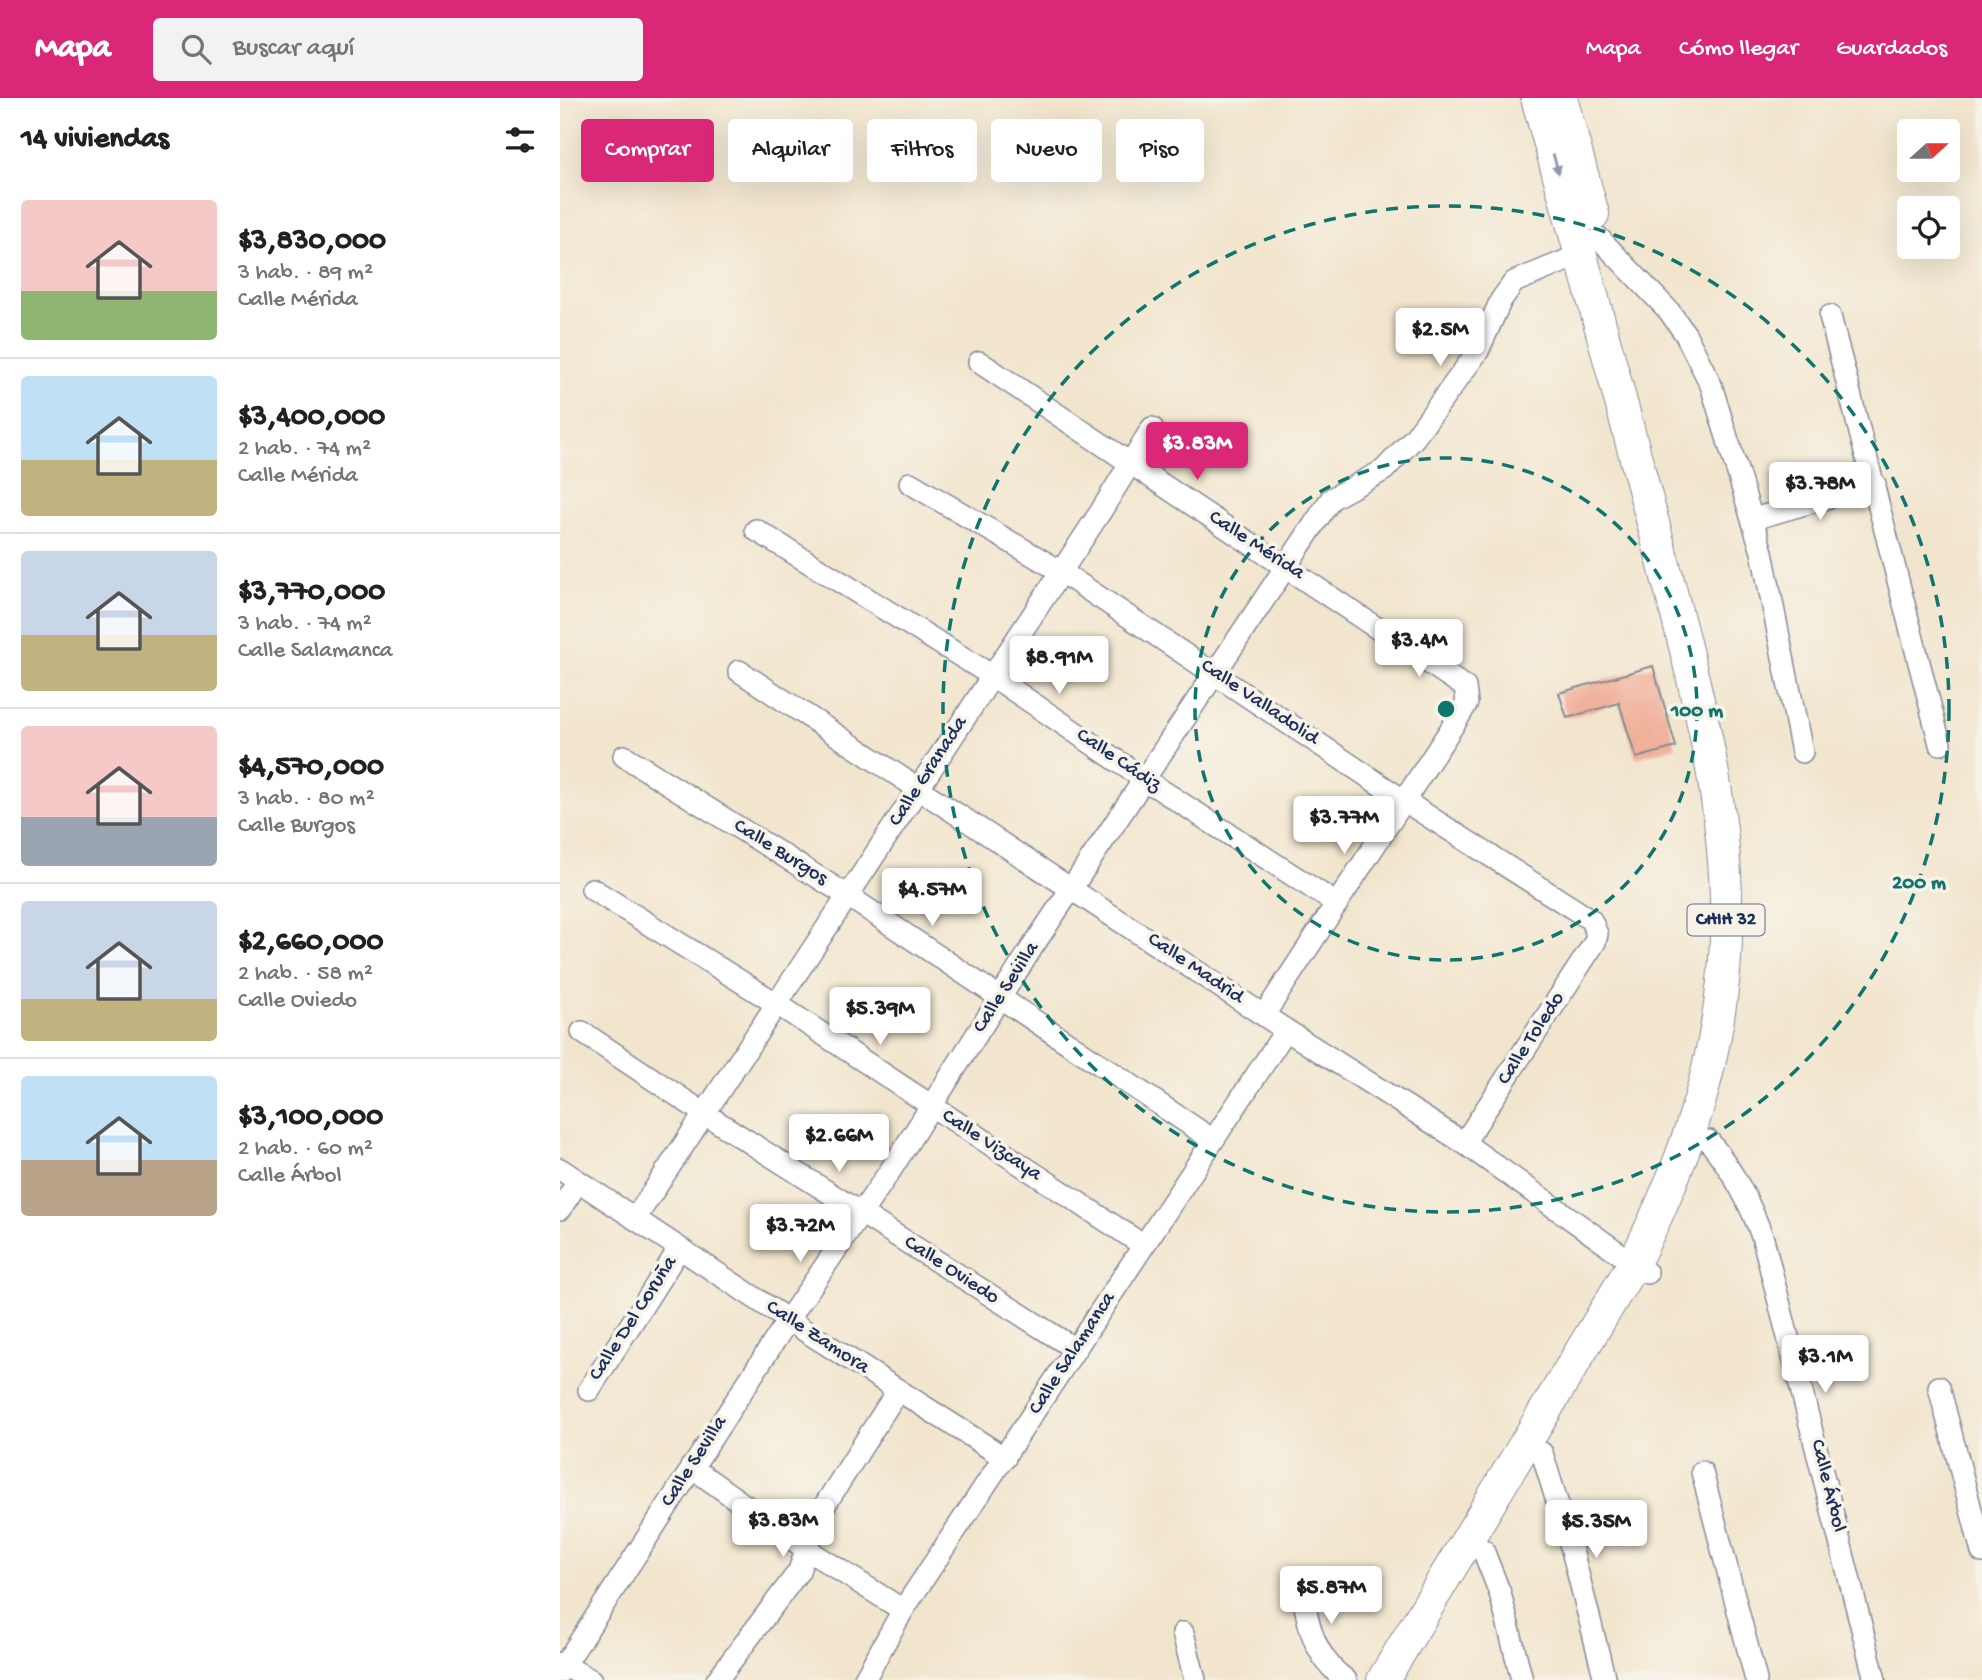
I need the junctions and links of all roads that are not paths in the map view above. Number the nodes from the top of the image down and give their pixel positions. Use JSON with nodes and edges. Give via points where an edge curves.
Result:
{"nodes":[{"id":1,"x":1537,"y":98,"type":"edge"},
{"id":2,"x":1561,"y":98,"type":"edge"},
{"id":3,"x":1590,"y":246,"type":"junction"},
{"id":4,"x":1830,"y":316,"type":"dead end"},
{"id":5,"x":979,"y":362,"type":"dead end"},
{"id":6,"x":1152,"y":428,"type":"dead end"},
{"id":7,"x":1131,"y":464,"type":"junction"},
{"id":8,"x":910,"y":483,"type":"dead end"},
{"id":9,"x":1875,"y":484,"type":"junction"},
{"id":10,"x":1753,"y":519,"type":"junction"},
{"id":11,"x":756,"y":530,"type":"dead end"},
{"id":12,"x":1286,"y":566,"type":"junction"},
{"id":13,"x":1060,"y":571,"type":"junction"},
{"id":14,"x":739,"y":671,"type":"dead end"},
{"id":15,"x":1215,"y":673,"type":"junction"},
{"id":16,"x":991,"y":675,"type":"junction"},
{"id":17,"x":1940,"y":744,"type":"dead end"},
{"id":18,"x":1802,"y":752,"type":"dead end"},
{"id":19,"x":624,"y":756,"type":"dead end"},
{"id":20,"x":1144,"y":779,"type":"junction"},
{"id":21,"x":920,"y":788,"type":"junction"},
{"id":22,"x":1406,"y":802,"type":"junction"},
{"id":23,"x":592,"y":888,"type":"dead end"},
{"id":24,"x":1073,"y":888,"type":"junction"},
{"id":25,"x":848,"y":896,"type":"junction"},
{"id":26,"x":1337,"y":904,"type":"junction"},
{"id":27,"x":1597,"y":934,"type":"joint"},
{"id":28,"x":1000,"y":999,"type":"junction"},
{"id":29,"x":777,"y":1004,"type":"junction"},
{"id":30,"x":1264,"y":1015,"type":"junction"},
{"id":31,"x":1286,"y":1030,"type":"junction"},
{"id":32,"x":582,"y":1032,"type":"dead end"},
{"id":33,"x":931,"y":1107,"type":"junction"},
{"id":34,"x":705,"y":1114,"type":"junction"},
{"id":35,"x":1213,"y":1140,"type":"junction"},
{"id":36,"x":1709,"y":1141,"type":"junction"},
{"id":37,"x":1464,"y":1143,"type":"junction"},
{"id":38,"x":560,"y":1169,"type":"edge"},
{"id":39,"x":578,"y":1182,"type":"junction"},
{"id":40,"x":560,"y":1209,"type":"edge"},
{"id":41,"x":861,"y":1213,"type":"junction"},
{"id":42,"x":635,"y":1219,"type":"junction"},
{"id":43,"x":1143,"y":1245,"type":"junction"},
{"id":44,"x":679,"y":1249,"type":"junction"},
{"id":45,"x":1640,"y":1268,"type":"junction"},
{"id":46,"x":788,"y":1320,"type":"junction"},
{"id":47,"x":1075,"y":1349,"type":"junction"},
{"id":48,"x":1939,"y":1387,"type":"dead end"},
{"id":49,"x":589,"y":1390,"type":"dead end"},
{"id":50,"x":898,"y":1390,"type":"junction"},
{"id":51,"x":1542,"y":1453,"type":"junction"},
{"id":52,"x":1005,"y":1458,"type":"junction"},
{"id":53,"x":691,"y":1467,"type":"junction"},
{"id":54,"x":1702,"y":1472,"type":"dead end"},
{"id":55,"x":806,"y":1549,"type":"junction"},
{"id":56,"x":1483,"y":1550,"type":"junction"},
{"id":57,"x":1982,"y":1552,"type":"edge"},
{"id":58,"x":1301,"y":1584,"type":"dead end"},
{"id":59,"x":902,"y":1610,"type":"junction"},
{"id":60,"x":1183,"y":1633,"type":"dead end"},
{"id":61,"x":561,"y":1667,"type":"edge"},
{"id":62,"x":591,"y":1680,"type":"edge"},
{"id":63,"x":717,"y":1680,"type":"edge"},
{"id":64,"x":864,"y":1680,"type":"edge"},
{"id":65,"x":1195,"y":1680,"type":"edge"},
{"id":66,"x":1346,"y":1680,"type":"edge"},
{"id":67,"x":1383,"y":1680,"type":"edge"},
{"id":68,"x":1402,"y":1680,"type":"edge"},
{"id":69,"x":1522,"y":1680,"type":"edge"},
{"id":70,"x":1605,"y":1680,"type":"edge"},
{"id":71,"x":1756,"y":1680,"type":"edge"},
{"id":72,"x":1875,"y":1680,"type":"edge"}],
"edges":[{"from":1,"to":3,"type":"main road","number":"CHIH 32","one_way":true},
{"from":2,"to":3,"type":"main road","number":"CHIH 32"},
{"from":3,"to":10,"type":"street","via":[[1669,311],[1699,358]]},
{"from":3,"to":12,"type":"street","name":"Calle Sevilla","via":[[1514,282],[1478,351],[1415,437],[1384,470],[1337,492]]},
{"from":3,"to":36,"type":"main road","number":"CHIH 32","via":[[1701,641],[1743,845],[1746,940],[1742,981],[1733,1046]]},
{"from":3,"to":45,"type":"main road","number":"CHIH 32","via":[[1704,728],[1726,877],[1723,981],[1707,1079],[1679,1169]]},
{"from":4,"to":9,"type":"street"},
{"from":5,"to":7,"type":"street","name":"Calle Mérida"},
{"from":6,"to":7,"type":"street","name":"Calle Granada"},
{"from":7,"to":12,"type":"street","name":"Calle Mérida"},
{"from":7,"to":13,"type":"street","name":"Calle Granada"},
{"from":8,"to":13,"type":"street","name":"Calle Valladolid"},
{"from":9,"to":10,"type":"street"},
{"from":9,"to":17,"type":"street"},
{"from":10,"to":18,"type":"street"},
{"from":11,"to":16,"type":"street","name":"Calle Cádiz"},
{"from":12,"to":15,"type":"street","name":"Calle Sevilla"},
{"from":12,"to":22,"type":"street","name":"Calle Mérida","via":[[1465,687],[1467,703]]},
{"from":13,"to":15,"type":"street","name":"Calle Valladolid"},
{"from":13,"to":16,"type":"street","name":"Calle Granada"},
{"from":14,"to":21,"type":"street","name":"Calle Madrid"},
{"from":15,"to":20,"type":"street","name":"Calle Sevilla"},
{"from":15,"to":22,"type":"street","name":"Calle Valladolid"},
{"from":16,"to":20,"type":"street","name":"Calle Cádiz"},
{"from":16,"to":21,"type":"street","name":"Calle Granada"},
{"from":19,"to":25,"type":"street","name":"Calle Burgos"},
{"from":20,"to":24,"type":"street","name":"Calle Sevilla"},
{"from":20,"to":26,"type":"street","name":"Calle Cádiz"},
{"from":21,"to":24,"type":"street","name":"Calle Madrid"},
{"from":21,"to":25,"type":"street","name":"Calle Granada"},
{"from":22,"to":26,"type":"street"},
{"from":22,"to":27,"type":"street","name":"Calle Valladolid","via":[[1584,915]]},
{"from":23,"to":29,"type":"street","name":"Calle Vizcaya"},
{"from":24,"to":28,"type":"street","name":"Calle Sevilla"},
{"from":24,"to":30,"type":"street","name":"Calle Madrid"},
{"from":25,"to":28,"type":"street","name":"Calle Burgos"},
{"from":25,"to":29,"type":"street","name":"Calle Granada"},
{"from":26,"to":30,"type":"street"},
{"from":27,"to":37,"type":"street","name":"Calle Toledo"},
{"from":28,"to":33,"type":"street","name":"Calle Sevilla"},
{"from":28,"to":35,"type":"street","name":"Calle Burgos"},
{"from":29,"to":33,"type":"street","name":"Calle Vizcaya"},
{"from":29,"to":34,"type":"street","name":"Calle Granada"},
{"from":30,"to":31,"type":"street","name":"Calle Madrid"},
{"from":31,"to":35,"type":"street","name":"Calle Salamanca"},
{"from":31,"to":37,"type":"street","name":"Calle Madrid"},
{"from":32,"to":34,"type":"street","name":"Calle Oviedo"},
{"from":33,"to":41,"type":"street","name":"Calle Sevilla"},
{"from":33,"to":43,"type":"street","name":"Calle Vizcaya"},
{"from":34,"to":41,"type":"street","name":"Calle Oviedo"},
{"from":34,"to":42,"type":"street","name":"Calle Granada"},
{"from":35,"to":43,"type":"street","name":"Calle Salamanca"},
{"from":36,"to":45,"type":"main road","number":"CHIH 32","via":[[1686,1197]]},
{"from":36,"to":72,"type":"street","name":"Calle Árbol","via":[[1735,1175],[1763,1239]]},
{"from":37,"to":45,"type":"street","name":"Calle Madrid"},
{"from":38,"to":39,"type":"street","name":"Calle Zamora"},
{"from":39,"to":40,"type":"street"},
{"from":39,"to":42,"type":"street","name":"Calle Zamora"},
{"from":41,"to":46,"type":"street","name":"Calle Sevilla"},
{"from":41,"to":47,"type":"street","name":"Calle Oviedo"},
{"from":42,"to":44,"type":"street","name":"Calle Zamora"},
{"from":43,"to":47,"type":"street","name":"Calle Salamanca"},
{"from":44,"to":46,"type":"street","name":"Calle Zamora"},
{"from":44,"to":49,"type":"street","name":"Calle Del Coruña"},
{"from":45,"to":51,"type":"main road","number":"CHIH 32"},
{"from":45,"to":67,"type":"main road","number":"CHIH 32"},
{"from":46,"to":50,"type":"street","name":"Calle Zamora"},
{"from":46,"to":53,"type":"street","name":"Calle Sevilla"},
{"from":47,"to":52,"type":"street","name":"Calle Salamanca"},
{"from":48,"to":57,"type":"street"},
{"from":50,"to":52,"type":"street","name":"Calle Zamora"},
{"from":50,"to":55,"type":"street","via":[[816,1519]]},
{"from":51,"to":56,"type":"main road","number":"CHIH 32"},
{"from":51,"to":70,"type":"street"},
{"from":52,"to":59,"type":"street","name":"Calle Salamanca"},
{"from":53,"to":55,"type":"street"},
{"from":53,"to":61,"type":"street","name":"Calle Sevilla"},
{"from":54,"to":71,"type":"street"},
{"from":55,"to":59,"type":"street"},
{"from":55,"to":63,"type":"street","via":[[794,1578]]},
{"from":56,"to":68,"type":"main road","number":"CHIH 32"},
{"from":56,"to":69,"type":"street","via":[[1500,1593]]},
{"from":58,"to":66,"type":"street","via":[[1311,1634],[1328,1663]]},
{"from":59,"to":64,"type":"street","name":"Calle Salamanca"},
{"from":60,"to":65,"type":"street"},
{"from":61,"to":62,"type":"street"}]}
